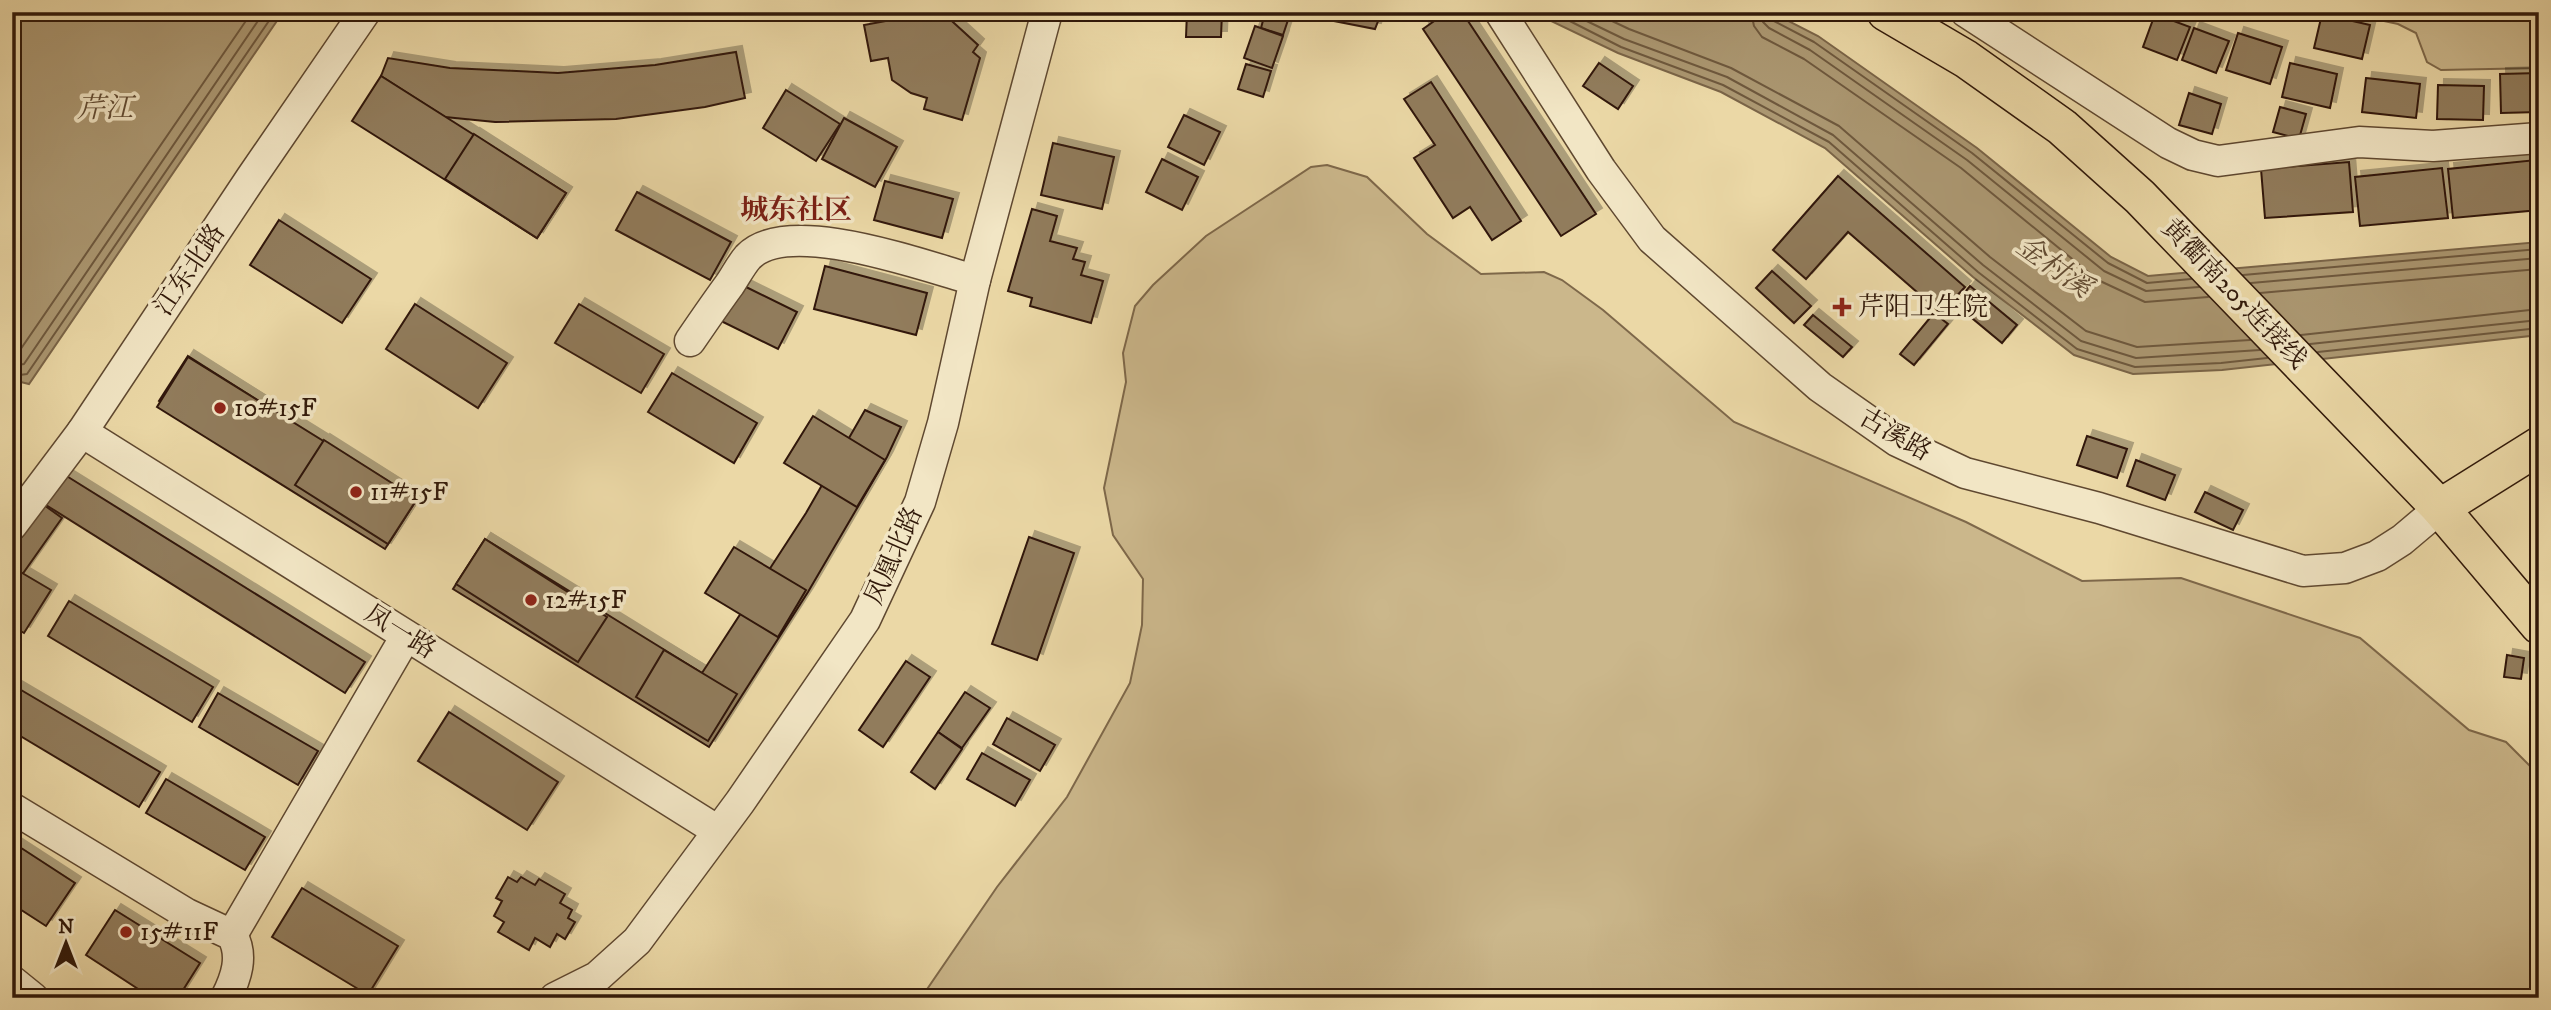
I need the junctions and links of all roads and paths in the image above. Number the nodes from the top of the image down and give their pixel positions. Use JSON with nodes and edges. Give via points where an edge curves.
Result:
{"nodes":[{"id":1,"x":365,"y":12,"type":"edge"},
{"id":2,"x":1046,"y":12,"type":"edge"},
{"id":3,"x":1500,"y":12,"type":"edge"},
{"id":4,"x":1886,"y":12,"type":"edge"},
{"id":5,"x":1966,"y":12,"type":"edge"},
{"id":6,"x":2539,"y":138,"type":"edge"},
{"id":7,"x":975,"y":281,"type":"junction"},
{"id":8,"x":690,"y":341,"type":"dead end"},
{"id":9,"x":82,"y":432,"type":"junction"},
{"id":10,"x":2539,"y":446,"type":"edge"},
{"id":11,"x":2440,"y":508,"type":"junction"},
{"id":12,"x":12,"y":525,"type":"edge"},
{"id":13,"x":2539,"y":625,"type":"edge"},
{"id":14,"x":406,"y":636,"type":"junction"},
{"id":15,"x":12,"y":808,"type":"edge"},
{"id":16,"x":718,"y":831,"type":"junction"},
{"id":17,"x":232,"y":935,"type":"junction"},
{"id":18,"x":12,"y":981,"type":"edge"},
{"id":19,"x":33,"y":998,"type":"edge"},
{"id":20,"x":226,"y":998,"type":"edge"},
{"id":21,"x":555,"y":998,"type":"edge"}],
"edges":[{"from":1,"to":9,"type":"street","name":"江东北路"},
{"from":2,"to":7,"type":"street","name":"凤凰北路"},
{"from":3,"to":11,"type":"street","name":"古溪路","via":[[1601,170],[1653,239],[1820,387],[1896,441],[1965,473],[2099,508],[2303,571],[2345,568],[2377,556]]},
{"from":4,"to":11,"type":"main road","name":"黄衢南205连接线","via":[[1966,59],[2062,127],[2167,224]]},
{"from":5,"to":6,"type":"street","via":[[2168,143],[2218,161],[2359,142],[2433,146]]},
{"from":7,"to":8,"type":"street","via":[[845,244],[817,241],[764,247],[749,256]]},
{"from":7,"to":16,"type":"street","name":"凤凰北路","via":[[920,502],[892,564],[865,620]]},
{"from":9,"to":12,"type":"street","name":"江东北路"},
{"from":9,"to":14,"type":"street","name":"凤一路"},
{"from":10,"to":11,"type":"main road"},
{"from":11,"to":13,"type":"main road","name":"黄衢南205连接线"},
{"from":14,"to":16,"type":"street","name":"凤一路"},
{"from":14,"to":17,"type":"street"},
{"from":15,"to":17,"type":"street","via":[[187,914]]},
{"from":16,"to":21,"type":"street","name":"凤凰北路","via":[[637,941],[597,977]]},
{"from":17,"to":20,"type":"street","via":[[238,958]]},
{"from":18,"to":19,"type":"street"}]}
